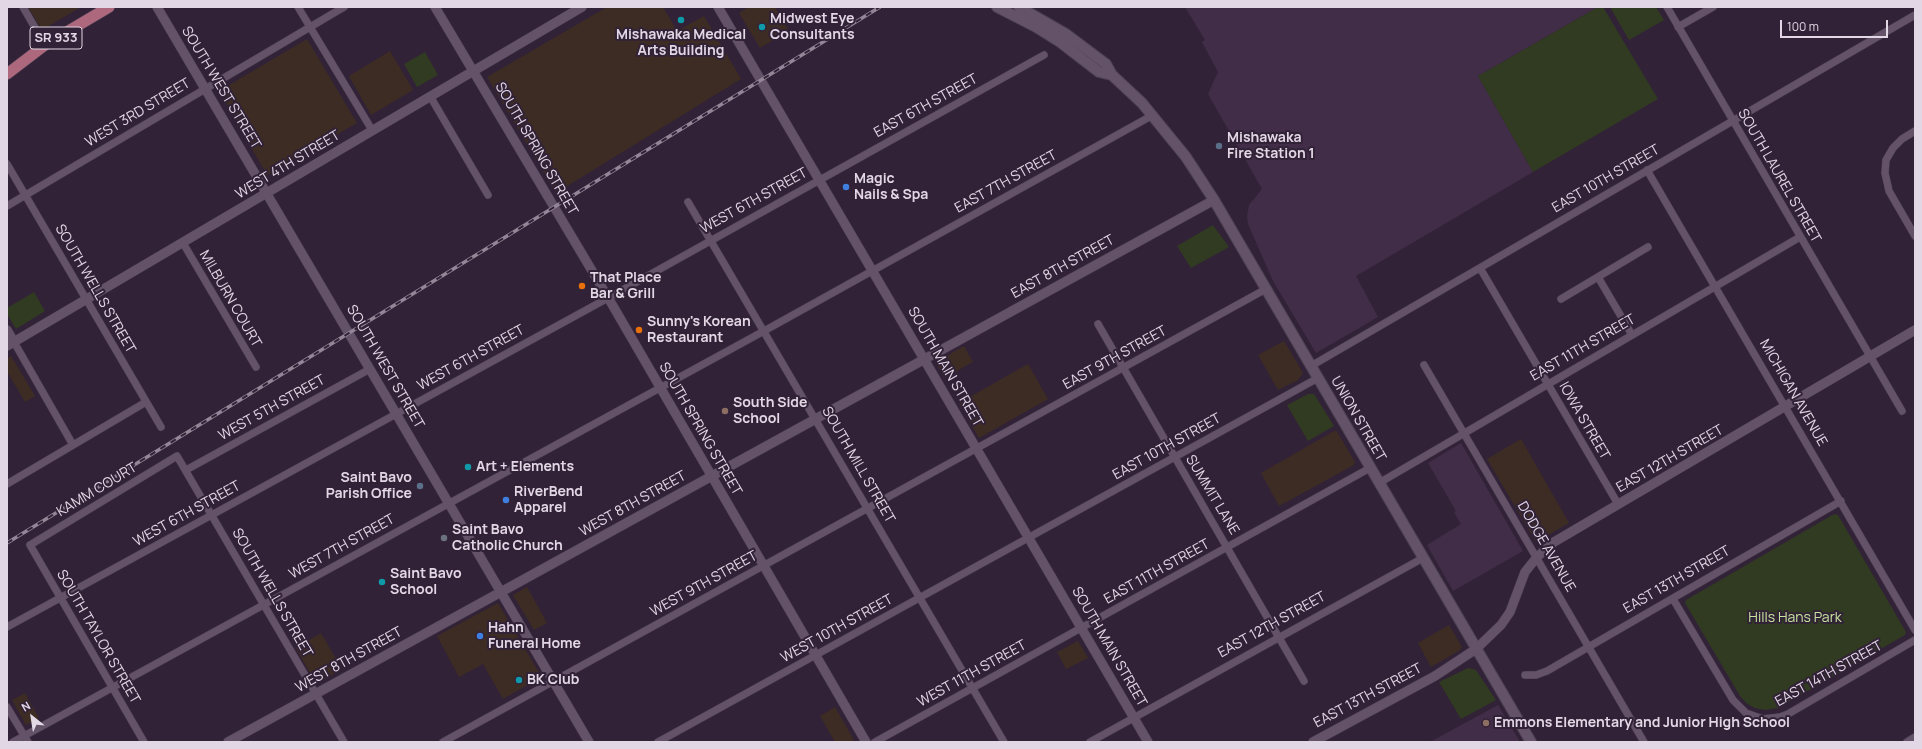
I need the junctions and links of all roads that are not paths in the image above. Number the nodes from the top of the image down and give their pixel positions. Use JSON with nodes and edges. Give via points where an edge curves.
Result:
{"nodes":[{"id":1,"x":23,"y":7,"type":"edge"},
{"id":2,"x":109,"y":7,"type":"edge"},
{"id":3,"x":157,"y":7,"type":"edge"},
{"id":4,"x":298,"y":7,"type":"edge"},
{"id":5,"x":344,"y":7,"type":"edge"},
{"id":6,"x":435,"y":7,"type":"edge"},
{"id":7,"x":718,"y":7,"type":"edge"},
{"id":8,"x":997,"y":7,"type":"edge"},
{"id":9,"x":1020,"y":7,"type":"edge"},
{"id":10,"x":1667,"y":7,"type":"edge"},
{"id":11,"x":1713,"y":7,"type":"edge"},
{"id":12,"x":578,"y":8,"type":"edge"},
{"id":13,"x":1915,"y":15,"type":"edge"},
{"id":14,"x":310,"y":27,"type":"junction"},
{"id":15,"x":1678,"y":27,"type":"junction"},
{"id":16,"x":45,"y":45,"type":"junction"},
{"id":17,"x":1044,"y":55,"type":"dead end"},
{"id":18,"x":474,"y":71,"type":"junction"},
{"id":19,"x":7,"y":74,"type":"edge"},
{"id":20,"x":1112,"y":75,"type":"junction"},
{"id":21,"x":205,"y":88,"type":"junction"},
{"id":22,"x":430,"y":96,"type":"junction"},
{"id":23,"x":1153,"y":115,"type":"junction"},
{"id":24,"x":1732,"y":120,"type":"junction"},
{"id":25,"x":372,"y":130,"type":"junction"},
{"id":26,"x":1915,"y":131,"type":"edge"},
{"id":27,"x":7,"y":164,"type":"edge"},
{"id":28,"x":1647,"y":170,"type":"junction"},
{"id":29,"x":820,"y":180,"type":"junction"},
{"id":30,"x":266,"y":192,"type":"junction"},
{"id":31,"x":25,"y":195,"type":"junction"},
{"id":32,"x":488,"y":195,"type":"dead end"},
{"id":33,"x":1214,"y":200,"type":"junction"},
{"id":34,"x":688,"y":202,"type":"dead end"},
{"id":35,"x":7,"y":206,"type":"edge"},
{"id":36,"x":1912,"y":224,"type":"edge"},
{"id":37,"x":1915,"y":236,"type":"edge"},
{"id":38,"x":1800,"y":237,"type":"junction"},
{"id":39,"x":710,"y":240,"type":"junction"},
{"id":40,"x":183,"y":243,"type":"junction"},
{"id":41,"x":1648,"y":247,"type":"dead end"},
{"id":42,"x":1480,"y":268,"type":"junction"},
{"id":43,"x":872,"y":270,"type":"junction"},
{"id":44,"x":1598,"y":277,"type":"junction"},
{"id":45,"x":1715,"y":286,"type":"junction"},
{"id":46,"x":1266,"y":289,"type":"junction"},
{"id":47,"x":608,"y":298,"type":"junction"},
{"id":48,"x":1561,"y":298,"type":"dead end"},
{"id":49,"x":87,"y":300,"type":"junction"},
{"id":50,"x":1098,"y":324,"type":"dead end"},
{"id":51,"x":7,"y":330,"type":"edge"},
{"id":52,"x":1915,"y":330,"type":"edge"},
{"id":53,"x":764,"y":331,"type":"junction"},
{"id":54,"x":1632,"y":335,"type":"junction"},
{"id":55,"x":10,"y":344,"type":"edge"},
{"id":56,"x":1871,"y":356,"type":"junction"},
{"id":57,"x":924,"y":359,"type":"junction"},
{"id":58,"x":1424,"y":365,"type":"dead end"},
{"id":59,"x":1311,"y":366,"type":"junction"},
{"id":60,"x":256,"y":367,"type":"dead end"},
{"id":61,"x":370,"y":368,"type":"junction"},
{"id":62,"x":1124,"y":368,"type":"junction"},
{"id":63,"x":1318,"y":378,"type":"junction"},
{"id":64,"x":1547,"y":384,"type":"junction"},
{"id":65,"x":660,"y":387,"type":"junction"},
{"id":66,"x":146,"y":402,"type":"junction"},
{"id":67,"x":1786,"y":407,"type":"junction"},
{"id":68,"x":1902,"y":411,"type":"dead end"},
{"id":69,"x":396,"y":414,"type":"junction"},
{"id":70,"x":816,"y":419,"type":"junction"},
{"id":71,"x":161,"y":427,"type":"dead end"},
{"id":72,"x":1464,"y":433,"type":"junction"},
{"id":73,"x":74,"y":445,"type":"junction"},
{"id":74,"x":976,"y":448,"type":"junction"},
{"id":75,"x":177,"y":456,"type":"joint"},
{"id":76,"x":1175,"y":457,"type":"junction"},
{"id":77,"x":1370,"y":468,"type":"junction"},
{"id":78,"x":186,"y":470,"type":"junction"},
{"id":79,"x":712,"y":477,"type":"junction"},
{"id":80,"x":1379,"y":483,"type":"junction"},
{"id":81,"x":7,"y":484,"type":"edge"},
{"id":82,"x":1841,"y":501,"type":"junction"},
{"id":83,"x":449,"y":502,"type":"junction"},
{"id":84,"x":1618,"y":504,"type":"junction"},
{"id":85,"x":868,"y":509,"type":"junction"},
{"id":86,"x":212,"y":516,"type":"junction"},
{"id":87,"x":1029,"y":538,"type":"junction"},
{"id":88,"x":30,"y":545,"type":"joint"},
{"id":89,"x":1228,"y":547,"type":"junction"},
{"id":90,"x":1537,"y":557,"type":"junction"},
{"id":91,"x":1423,"y":558,"type":"junction"},
{"id":92,"x":764,"y":566,"type":"junction"},
{"id":93,"x":501,"y":591,"type":"junction"},
{"id":94,"x":60,"y":598,"type":"junction"},
{"id":95,"x":920,"y":598,"type":"junction"},
{"id":96,"x":1673,"y":599,"type":"junction"},
{"id":97,"x":264,"y":605,"type":"junction"},
{"id":98,"x":7,"y":627,"type":"edge"},
{"id":99,"x":1081,"y":628,"type":"junction"},
{"id":100,"x":1915,"y":630,"type":"edge"},
{"id":101,"x":1280,"y":636,"type":"junction"},
{"id":102,"x":1915,"y":640,"type":"edge"},
{"id":103,"x":1589,"y":647,"type":"junction"},
{"id":104,"x":1476,"y":649,"type":"junction"},
{"id":105,"x":816,"y":655,"type":"junction"},
{"id":106,"x":1525,"y":675,"type":"dead end"},
{"id":107,"x":554,"y":681,"type":"junction"},
{"id":108,"x":1304,"y":681,"type":"dead end"},
{"id":109,"x":113,"y":688,"type":"junction"},
{"id":110,"x":973,"y":688,"type":"junction"},
{"id":111,"x":315,"y":694,"type":"junction"},
{"id":112,"x":7,"y":707,"type":"edge"},
{"id":113,"x":1134,"y":718,"type":"junction"},
{"id":114,"x":1915,"y":737,"type":"edge"},
{"id":115,"x":26,"y":739,"type":"edge"},
{"id":116,"x":13,"y":742,"type":"edge"},
{"id":117,"x":144,"y":742,"type":"edge"},
{"id":118,"x":228,"y":742,"type":"edge"},
{"id":119,"x":344,"y":742,"type":"edge"},
{"id":120,"x":443,"y":742,"type":"edge"},
{"id":121,"x":590,"y":742,"type":"edge"},
{"id":122,"x":658,"y":742,"type":"edge"},
{"id":123,"x":866,"y":742,"type":"edge"},
{"id":124,"x":875,"y":742,"type":"edge"},
{"id":125,"x":1004,"y":742,"type":"edge"},
{"id":126,"x":1090,"y":742,"type":"edge"},
{"id":127,"x":1148,"y":742,"type":"edge"},
{"id":128,"x":1313,"y":742,"type":"edge"},
{"id":129,"x":1531,"y":742,"type":"edge"},
{"id":130,"x":1644,"y":742,"type":"edge"},
{"id":131,"x":1907,"y":742,"type":"edge"}],
"edges":[{"from":1,"to":16,"type":"street"},
{"from":2,"to":16,"type":"main road","number":"SR 933"},
{"from":3,"to":21,"type":"street","name":"SOUTH WEST STREET"},
{"from":4,"to":14,"type":"street"},
{"from":5,"to":14,"type":"street","name":"WEST 3RD STREET"},
{"from":6,"to":18,"type":"street","name":"SOUTH SPRING STREET"},
{"from":7,"to":29,"type":"street","name":"SOUTH MAIN STREET"},
{"from":8,"to":20,"type":"main road","via":[[1060,42],[1099,72]]},
{"from":9,"to":20,"type":"main road","name":"UNION STREET","via":[[1066,34],[1106,64]]},
{"from":10,"to":15,"type":"street","name":"SOUTH LAUREL STREET"},
{"from":11,"to":15,"type":"street"},
{"from":12,"to":18,"type":"street","name":"WEST 4TH STREET"},
{"from":13,"to":24,"type":"street","name":"EAST 10TH STREET"},
{"from":14,"to":21,"type":"street","name":"WEST 3RD STREET"},
{"from":14,"to":25,"type":"street"},
{"from":15,"to":24,"type":"street","name":"SOUTH LAUREL STREET"},
{"from":16,"to":19,"type":"main road","number":"SR 933"},
{"from":17,"to":29,"type":"street","name":"EAST 6TH STREET"},
{"from":18,"to":22,"type":"street","name":"WEST 4TH STREET"},
{"from":18,"to":47,"type":"street","name":"SOUTH SPRING STREET"},
{"from":20,"to":23,"type":"main road","name":"UNION STREET"},
{"from":21,"to":30,"type":"street","name":"SOUTH WEST STREET"},
{"from":21,"to":31,"type":"street","name":"WEST 3RD STREET"},
{"from":22,"to":25,"type":"street","name":"WEST 4TH STREET"},
{"from":22,"to":32,"type":"street"},
{"from":23,"to":33,"type":"main road","name":"UNION STREET","via":[[1186,157]]},
{"from":23,"to":43,"type":"street","name":"EAST 7TH STREET"},
{"from":24,"to":28,"type":"street","name":"EAST 10TH STREET"},
{"from":24,"to":38,"type":"street","name":"SOUTH LAUREL STREET"},
{"from":25,"to":30,"type":"street","name":"WEST 4TH STREET"},
{"from":26,"to":36,"type":"street","via":[[1892,148],[1886,160],[1885,182]]},
{"from":27,"to":31,"type":"street","name":"SOUTH WELLS STREET"},
{"from":28,"to":42,"type":"street","name":"EAST 10TH STREET"},
{"from":28,"to":45,"type":"street","name":"MICHIGAN AVENUE"},
{"from":29,"to":39,"type":"street","name":"WEST 6TH STREET"},
{"from":29,"to":43,"type":"street","name":"SOUTH MAIN STREET"},
{"from":30,"to":40,"type":"street","name":"WEST 4TH STREET"},
{"from":30,"to":61,"type":"street","name":"SOUTH WEST STREET"},
{"from":31,"to":35,"type":"street","name":"WEST 3RD STREET"},
{"from":31,"to":49,"type":"street","name":"SOUTH WELLS STREET"},
{"from":33,"to":46,"type":"main road","name":"UNION STREET"},
{"from":33,"to":57,"type":"street","name":"EAST 8TH STREET"},
{"from":34,"to":39,"type":"street","name":"SOUTH MILL STREET"},
{"from":36,"to":37,"type":"street"},
{"from":38,"to":45,"type":"street","name":"EAST 11TH STREET"},
{"from":38,"to":56,"type":"street","name":"SOUTH LAUREL STREET"},
{"from":39,"to":47,"type":"street","name":"WEST 6TH STREET"},
{"from":39,"to":53,"type":"street","name":"SOUTH MILL STREET"},
{"from":40,"to":49,"type":"street","name":"WEST 4TH STREET"},
{"from":40,"to":60,"type":"street","name":"MILBURN COURT"},
{"from":41,"to":44,"type":"street"},
{"from":42,"to":59,"type":"street","name":"EAST 10TH STREET"},
{"from":42,"to":64,"type":"street","name":"IOWA STREET"},
{"from":43,"to":53,"type":"street","name":"WEST 7TH STREET"},
{"from":43,"to":57,"type":"street","name":"SOUTH MAIN STREET"},
{"from":44,"to":48,"type":"street"},
{"from":44,"to":54,"type":"street"},
{"from":45,"to":54,"type":"street","name":"EAST 11TH STREET"},
{"from":45,"to":67,"type":"street","name":"MICHIGAN AVENUE"},
{"from":46,"to":59,"type":"main road","name":"UNION STREET"},
{"from":46,"to":62,"type":"street","name":"EAST 9TH STREET"},
{"from":47,"to":65,"type":"street","name":"SOUTH SPRING STREET"},
{"from":47,"to":69,"type":"street","name":"WEST 6TH STREET"},
{"from":49,"to":55,"type":"street","name":"WEST 4TH STREET"},
{"from":49,"to":66,"type":"street","name":"SOUTH WELLS STREET"},
{"from":50,"to":62,"type":"street","name":"SUMMIT LANE"},
{"from":51,"to":55,"type":"street"},
{"from":52,"to":56,"type":"street","name":"EAST 12TH STREET"},
{"from":53,"to":65,"type":"street","name":"WEST 7TH STREET"},
{"from":53,"to":70,"type":"street","name":"SOUTH MILL STREET"},
{"from":54,"to":64,"type":"street","name":"EAST 11TH STREET"},
{"from":55,"to":73,"type":"street"},
{"from":56,"to":67,"type":"street","name":"EAST 12TH STREET"},
{"from":56,"to":68,"type":"street","name":"SOUTH LAUREL STREET"},
{"from":57,"to":70,"type":"street","name":"WEST 8TH STREET"},
{"from":57,"to":74,"type":"street","name":"SOUTH MAIN STREET"},
{"from":58,"to":72,"type":"street","name":"DODGE AVENUE"},
{"from":59,"to":63,"type":"main road","name":"UNION STREET"},
{"from":61,"to":69,"type":"street","name":"SOUTH WEST STREET"},
{"from":61,"to":78,"type":"street","name":"WEST 5TH STREET"},
{"from":62,"to":74,"type":"street","name":"EAST 9TH STREET"},
{"from":62,"to":76,"type":"street","name":"SUMMIT LANE"},
{"from":63,"to":76,"type":"street","name":"EAST 10TH STREET"},
{"from":63,"to":77,"type":"main road","name":"UNION STREET"},
{"from":64,"to":72,"type":"street","name":"EAST 11TH STREET"},
{"from":64,"to":84,"type":"street","name":"IOWA STREET"},
{"from":65,"to":79,"type":"street","name":"SOUTH SPRING STREET"},
{"from":65,"to":83,"type":"street","name":"WEST 7TH STREET"},
{"from":66,"to":71,"type":"street","name":"SOUTH WELLS STREET"},
{"from":66,"to":73,"type":"street"},
{"from":67,"to":82,"type":"street","name":"MICHIGAN AVENUE"},
{"from":67,"to":84,"type":"street","name":"EAST 12TH STREET"},
{"from":69,"to":83,"type":"street","name":"SOUTH WEST STREET"},
{"from":69,"to":86,"type":"street","name":"WEST 6TH STREET"},
{"from":70,"to":79,"type":"street","name":"WEST 8TH STREET"},
{"from":70,"to":85,"type":"street","name":"SOUTH MILL STREET"},
{"from":72,"to":80,"type":"street","name":"EAST 11TH STREET"},
{"from":72,"to":90,"type":"street","name":"DODGE AVENUE"},
{"from":73,"to":81,"type":"street"},
{"from":74,"to":85,"type":"street","name":"WEST 9TH STREET"},
{"from":74,"to":87,"type":"street","name":"SOUTH MAIN STREET"},
{"from":75,"to":78,"type":"street","name":"SOUTH WELLS STREET"},
{"from":75,"to":88,"type":"street","name":"KAMM COURT"},
{"from":76,"to":87,"type":"street","name":"EAST 10TH STREET"},
{"from":76,"to":89,"type":"street","name":"SUMMIT LANE"},
{"from":77,"to":80,"type":"main road","name":"UNION STREET"},
{"from":77,"to":89,"type":"street","name":"EAST 11TH STREET"},
{"from":78,"to":86,"type":"street","name":"SOUTH WELLS STREET"},
{"from":79,"to":92,"type":"street","name":"SOUTH SPRING STREET"},
{"from":79,"to":93,"type":"street","name":"WEST 8TH STREET"},
{"from":80,"to":91,"type":"main road","name":"UNION STREET"},
{"from":82,"to":96,"type":"street","name":"EAST 13TH STREET"},
{"from":82,"to":100,"type":"street","name":"MICHIGAN AVENUE"},
{"from":83,"to":93,"type":"street","name":"SOUTH WEST STREET"},
{"from":83,"to":97,"type":"street","name":"WEST 7TH STREET"},
{"from":84,"to":90,"type":"street","name":"EAST 12TH STREET","via":[[1554,542]]},
{"from":85,"to":92,"type":"street","name":"WEST 9TH STREET"},
{"from":85,"to":95,"type":"street","name":"SOUTH MILL STREET"},
{"from":86,"to":94,"type":"street","name":"WEST 6TH STREET"},
{"from":86,"to":97,"type":"street","name":"SOUTH WELLS STREET"},
{"from":87,"to":95,"type":"street","name":"WEST 10TH STREET"},
{"from":87,"to":99,"type":"street","name":"SOUTH MAIN STREET"},
{"from":88,"to":94,"type":"street","name":"SOUTH TAYLOR STREET"},
{"from":89,"to":99,"type":"street","name":"EAST 11TH STREET"},
{"from":89,"to":101,"type":"street","name":"SUMMIT LANE"},
{"from":90,"to":103,"type":"street","name":"DODGE AVENUE"},
{"from":90,"to":104,"type":"street","name":"EAST 12TH STREET","via":[[1523,576],[1507,618]]},
{"from":91,"to":101,"type":"street","name":"EAST 12TH STREET"},
{"from":91,"to":104,"type":"main road","name":"UNION STREET"},
{"from":92,"to":105,"type":"street","name":"SOUTH SPRING STREET"},
{"from":92,"to":107,"type":"street","name":"WEST 9TH STREET"},
{"from":93,"to":107,"type":"street","name":"SOUTH WEST STREET"},
{"from":93,"to":111,"type":"street","name":"WEST 8TH STREET"},
{"from":94,"to":98,"type":"street","name":"WEST 6TH STREET"},
{"from":94,"to":109,"type":"street","name":"SOUTH TAYLOR STREET"},
{"from":95,"to":105,"type":"street","name":"WEST 10TH STREET"},
{"from":95,"to":110,"type":"street","name":"SOUTH MILL STREET"},
{"from":96,"to":102,"type":"street","name":"EAST 14TH STREET","via":[[1733,700],[1754,717],[1771,719],[1788,714]]},
{"from":96,"to":103,"type":"street","name":"EAST 13TH STREET"},
{"from":97,"to":109,"type":"street","name":"WEST 7TH STREET"},
{"from":97,"to":111,"type":"street","name":"SOUTH WELLS STREET"},
{"from":99,"to":110,"type":"street","name":"WEST 11TH STREET"},
{"from":99,"to":113,"type":"street","name":"SOUTH MAIN STREET"},
{"from":101,"to":108,"type":"street","name":"SUMMIT LANE"},
{"from":101,"to":113,"type":"street","name":"EAST 12TH STREET"},
{"from":103,"to":106,"type":"street","name":"EAST 13TH STREET","via":[[1547,671]]},
{"from":103,"to":130,"type":"street","name":"DODGE AVENUE"},
{"from":104,"to":128,"type":"street","name":"EAST 13TH STREET","via":[[1435,676]]},
{"from":104,"to":129,"type":"main road","name":"UNION STREET"},
{"from":105,"to":122,"type":"street","name":"WEST 10TH STREET"},
{"from":105,"to":123,"type":"street","name":"SOUTH SPRING STREET"},
{"from":107,"to":120,"type":"street","name":"WEST 9TH STREET"},
{"from":107,"to":121,"type":"street","name":"SOUTH WEST STREET"},
{"from":109,"to":115,"type":"street","name":"WEST 7TH STREET"},
{"from":109,"to":117,"type":"street","name":"SOUTH TAYLOR STREET"},
{"from":110,"to":124,"type":"street","name":"WEST 11TH STREET"},
{"from":110,"to":125,"type":"street","name":"SOUTH MILL STREET"},
{"from":111,"to":118,"type":"street","name":"WEST 8TH STREET"},
{"from":111,"to":119,"type":"street","name":"SOUTH WELLS STREET"},
{"from":112,"to":115,"type":"street"},
{"from":113,"to":126,"type":"street","name":"EAST 12TH STREET"},
{"from":113,"to":127,"type":"street","name":"SOUTH MAIN STREET"},
{"from":114,"to":131,"type":"street"},
{"from":115,"to":116,"type":"street","name":"WEST 7TH STREET"}]}
